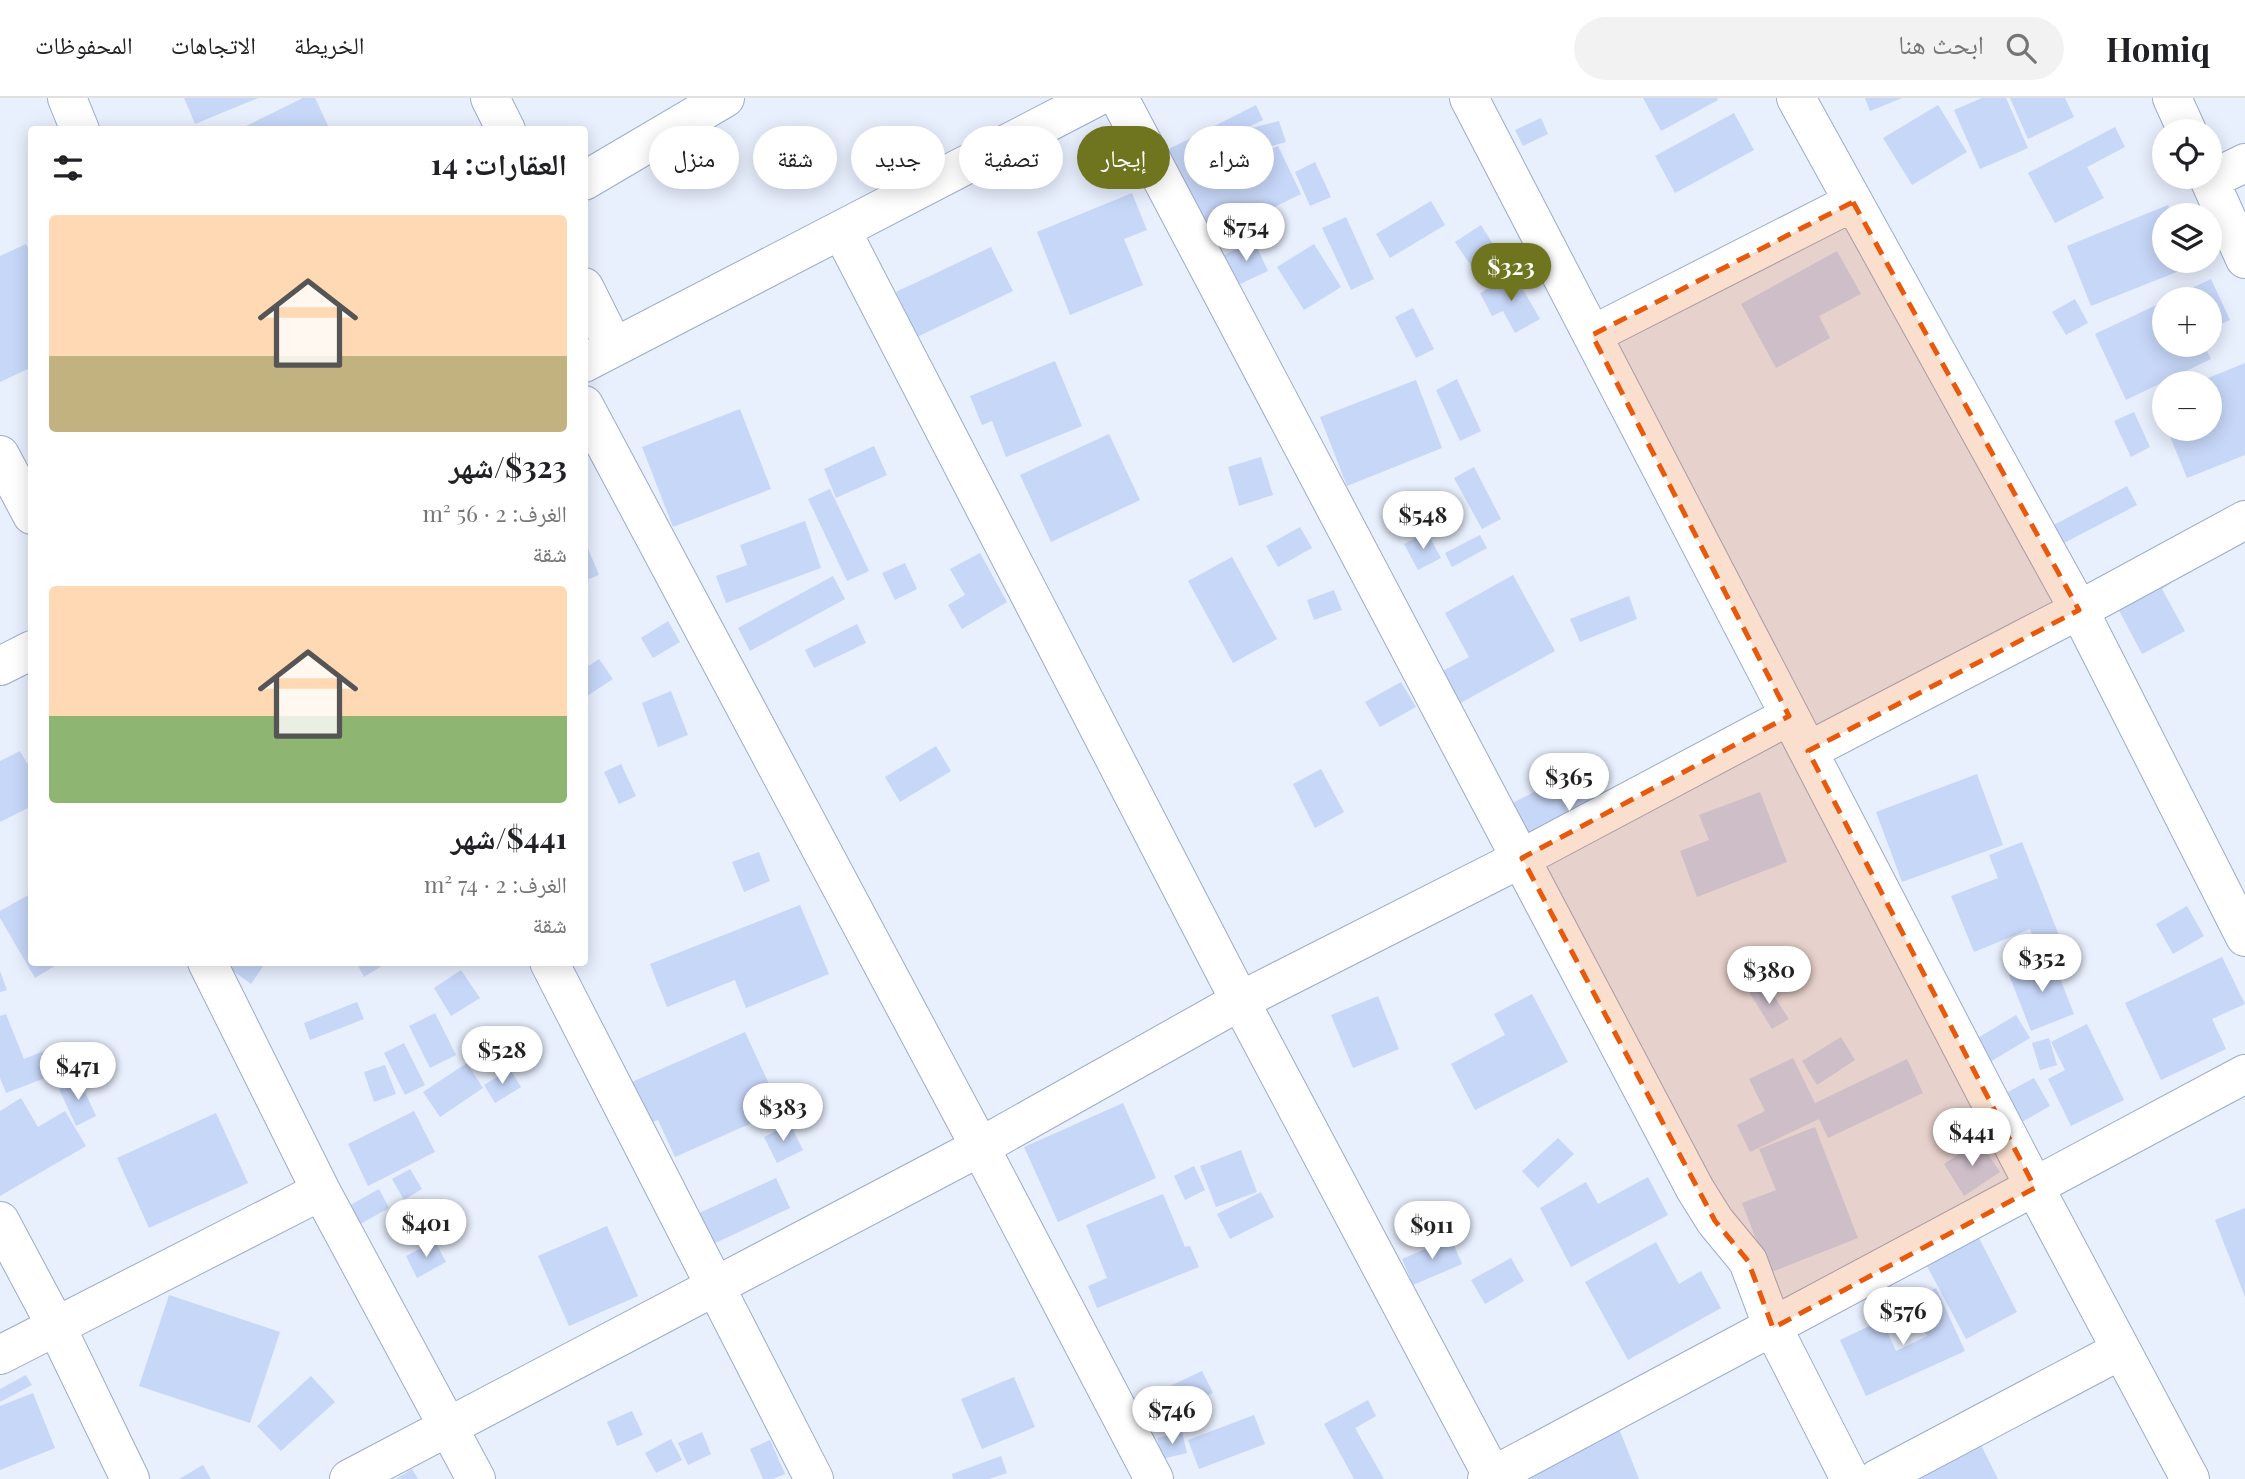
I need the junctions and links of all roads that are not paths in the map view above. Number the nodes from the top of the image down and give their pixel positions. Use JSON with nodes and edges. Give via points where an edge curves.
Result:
{"nodes":[{"id":1,"x":66,"y":98,"type":"edge"},
{"id":2,"x":490,"y":98,"type":"edge"},
{"id":3,"x":725,"y":98,"type":"edge"},
{"id":4,"x":1095,"y":98,"type":"edge"},
{"id":5,"x":1119,"y":98,"type":"edge"},
{"id":6,"x":1469,"y":98,"type":"edge"},
{"id":7,"x":1796,"y":98,"type":"edge"},
{"id":8,"x":2172,"y":98,"type":"edge"},
{"id":9,"x":2182,"y":119,"type":"edge"},
{"id":10,"x":78,"y":126,"type":"edge"},
{"id":11,"x":504,"y":126,"type":"edge"},
{"id":12,"x":2245,"y":163,"type":"edge"},
{"id":13,"x":2222,"y":173,"type":"edge"},
{"id":14,"x":588,"y":179,"type":"edge"},
{"id":15,"x":2214,"y":189,"type":"edge"},
{"id":16,"x":1853,"y":202,"type":"junction"},
{"id":17,"x":841,"y":230,"type":"junction"},
{"id":18,"x":2245,"y":260,"type":"edge"},
{"id":19,"x":588,"y":305,"type":"edge"},
{"id":20,"x":1592,"y":335,"type":"junction"},
{"id":21,"x":599,"y":355,"type":"edge"},
{"id":22,"x":588,"y":412,"type":"edge"},
{"id":23,"x":9,"y":461,"type":"edge"},
{"id":24,"x":28,"y":506,"type":"edge"},
{"id":25,"x":2245,"y":520,"type":"edge"},
{"id":26,"x":2079,"y":610,"type":"junction"},
{"id":27,"x":28,"y":652,"type":"edge"},
{"id":28,"x":0,"y":666,"type":"edge"},
{"id":29,"x":1789,"y":716,"type":"junction"},
{"id":30,"x":1808,"y":751,"type":"junction"},
{"id":31,"x":1522,"y":858,"type":"junction"},
{"id":32,"x":2245,"y":937,"type":"edge"},
{"id":33,"x":209,"y":966,"type":"edge"},
{"id":34,"x":551,"y":966,"type":"edge"},
{"id":35,"x":1240,"y":1001,"type":"junction"},
{"id":36,"x":2245,"y":1074,"type":"edge"},
{"id":37,"x":980,"y":1147,"type":"junction"},
{"id":38,"x":2035,"y":1188,"type":"junction"},
{"id":39,"x":321,"y":1191,"type":"junction"},
{"id":40,"x":0,"y":1221,"type":"edge"},
{"id":41,"x":715,"y":1288,"type":"junction"},
{"id":42,"x":56,"y":1326,"type":"junction"},
{"id":43,"x":1773,"y":1328,"type":"junction"},
{"id":44,"x":2121,"y":1350,"type":"junction"},
{"id":45,"x":0,"y":1355,"type":"edge"},
{"id":46,"x":450,"y":1427,"type":"junction"},
{"id":47,"x":1491,"y":1478,"type":"edge"},
{"id":48,"x":130,"y":1479,"type":"edge"},
{"id":49,"x":349,"y":1479,"type":"edge"},
{"id":50,"x":476,"y":1479,"type":"edge"},
{"id":51,"x":814,"y":1479,"type":"edge"},
{"id":52,"x":1154,"y":1479,"type":"edge"},
{"id":53,"x":1850,"y":1479,"type":"edge"},
{"id":54,"x":1877,"y":1479,"type":"edge"},
{"id":55,"x":2190,"y":1479,"type":"edge"}],
"edges":[{"from":1,"to":10,"type":"street"},
{"from":2,"to":11,"type":"street"},
{"from":3,"to":14,"type":"street"},
{"from":4,"to":17,"type":"street"},
{"from":5,"to":31,"type":"street"},
{"from":6,"to":20,"type":"street"},
{"from":7,"to":16,"type":"street"},
{"from":8,"to":9,"type":"street"},
{"from":12,"to":13,"type":"street"},
{"from":15,"to":18,"type":"street"},
{"from":16,"to":20,"type":"street"},
{"from":16,"to":26,"type":"street"},
{"from":17,"to":21,"type":"street"},
{"from":17,"to":35,"type":"street"},
{"from":19,"to":21,"type":"street"},
{"from":20,"to":29,"type":"street"},
{"from":22,"to":37,"type":"street"},
{"from":23,"to":24,"type":"street"},
{"from":25,"to":26,"type":"street"},
{"from":26,"to":30,"type":"street"},
{"from":26,"to":32,"type":"street"},
{"from":27,"to":28,"type":"street"},
{"from":29,"to":30,"type":"street"},
{"from":29,"to":31,"type":"street"},
{"from":30,"to":38,"type":"street"},
{"from":31,"to":35,"type":"street"},
{"from":31,"to":43,"type":"street","via":[[1695,1189],[1748,1261]]},
{"from":33,"to":39,"type":"street"},
{"from":34,"to":41,"type":"street"},
{"from":35,"to":37,"type":"street"},
{"from":35,"to":47,"type":"street"},
{"from":36,"to":38,"type":"street"},
{"from":37,"to":41,"type":"street"},
{"from":37,"to":52,"type":"street"},
{"from":38,"to":43,"type":"street"},
{"from":38,"to":44,"type":"street"},
{"from":39,"to":42,"type":"street"},
{"from":39,"to":46,"type":"street"},
{"from":40,"to":42,"type":"street"},
{"from":41,"to":46,"type":"street"},
{"from":41,"to":51,"type":"street"},
{"from":42,"to":45,"type":"street"},
{"from":42,"to":48,"type":"street"},
{"from":43,"to":47,"type":"street"},
{"from":43,"to":53,"type":"street"},
{"from":44,"to":54,"type":"street"},
{"from":44,"to":55,"type":"street"},
{"from":46,"to":49,"type":"street"},
{"from":46,"to":50,"type":"street"}]}
